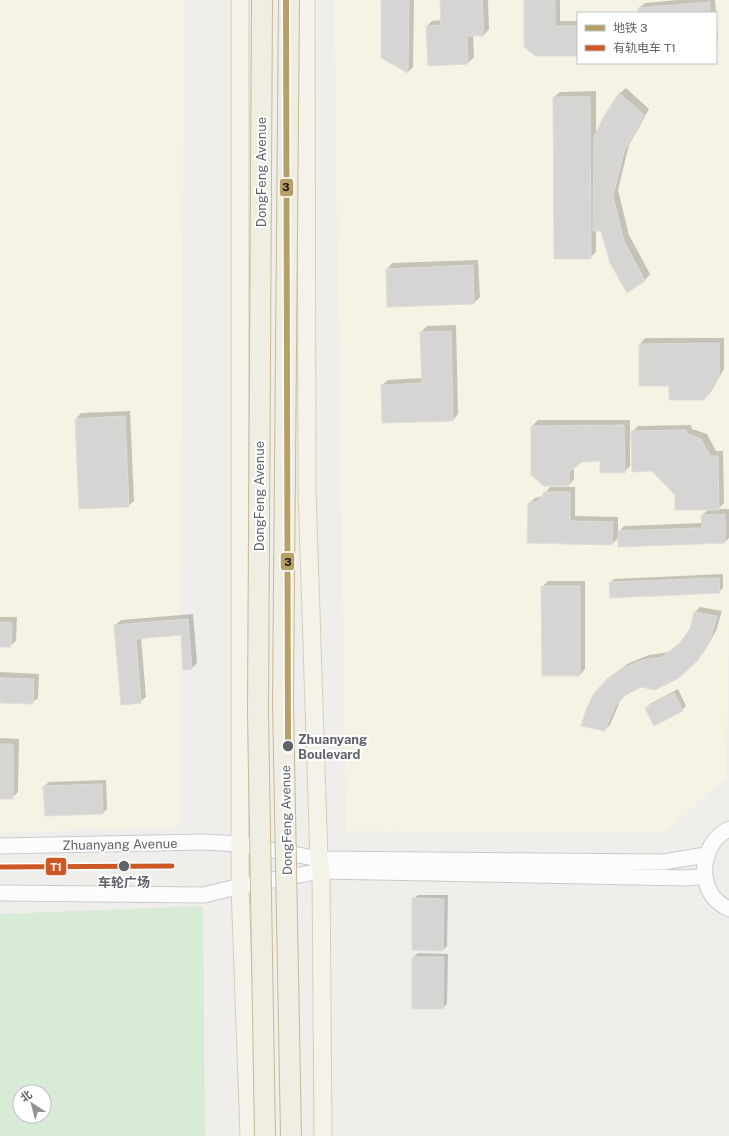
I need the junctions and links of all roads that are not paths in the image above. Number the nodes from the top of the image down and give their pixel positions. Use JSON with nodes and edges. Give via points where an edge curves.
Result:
{"nodes":[{"id":1,"x":240,"y":0,"type":"edge"},
{"id":2,"x":262,"y":0,"type":"edge"},
{"id":3,"x":289,"y":0,"type":"edge"},
{"id":4,"x":306,"y":0,"type":"edge"},
{"id":5,"x":729,"y":829,"type":"edge"},
{"id":6,"x":240,"y":844,"type":"junction"},
{"id":7,"x":0,"y":846,"type":"edge"},
{"id":8,"x":706,"y":855,"type":"junction"},
{"id":9,"x":320,"y":865,"type":"junction"},
{"id":10,"x":705,"y":876,"type":"junction"},
{"id":11,"x":240,"y":886,"type":"junction"},
{"id":12,"x":0,"y":893,"type":"edge"},
{"id":13,"x":729,"y":910,"type":"edge"},
{"id":14,"x":249,"y":1136,"type":"edge"},
{"id":15,"x":265,"y":1136,"type":"edge"},
{"id":16,"x":291,"y":1136,"type":"edge"},
{"id":17,"x":323,"y":1136,"type":"edge"}],
"edges":[{"from":1,"to":6,"type":"main road"},
{"from":2,"to":15,"type":"highway","name":"DongFeng Avenue","bridge":true,"via":[[258,712]]},
{"from":3,"to":16,"type":"highway","name":"DongFeng Avenue","bridge":true,"via":[[283,702]]},
{"from":4,"to":9,"type":"main road","via":[[307,490]]},
{"from":5,"to":8,"type":"main road","via":[[713,842]]},
{"from":6,"to":7,"type":"main road","name":"Zhuanyang Avenue","via":[[204,842]]},
{"from":6,"to":9,"type":"main road","name":"Zhuanyang Avenue"},
{"from":6,"to":11,"type":"main road"},
{"from":8,"to":9,"type":"main road","via":[[663,862]]},
{"from":8,"to":10,"type":"main road"},
{"from":9,"to":10,"type":"main road","via":[[687,878]]},
{"from":9,"to":11,"type":"main road"},
{"from":9,"to":17,"type":"main road"},
{"from":10,"to":13,"type":"main road","via":[[709,891]]},
{"from":11,"to":12,"type":"main road","via":[[204,895]]},
{"from":11,"to":14,"type":"main road"}]}
